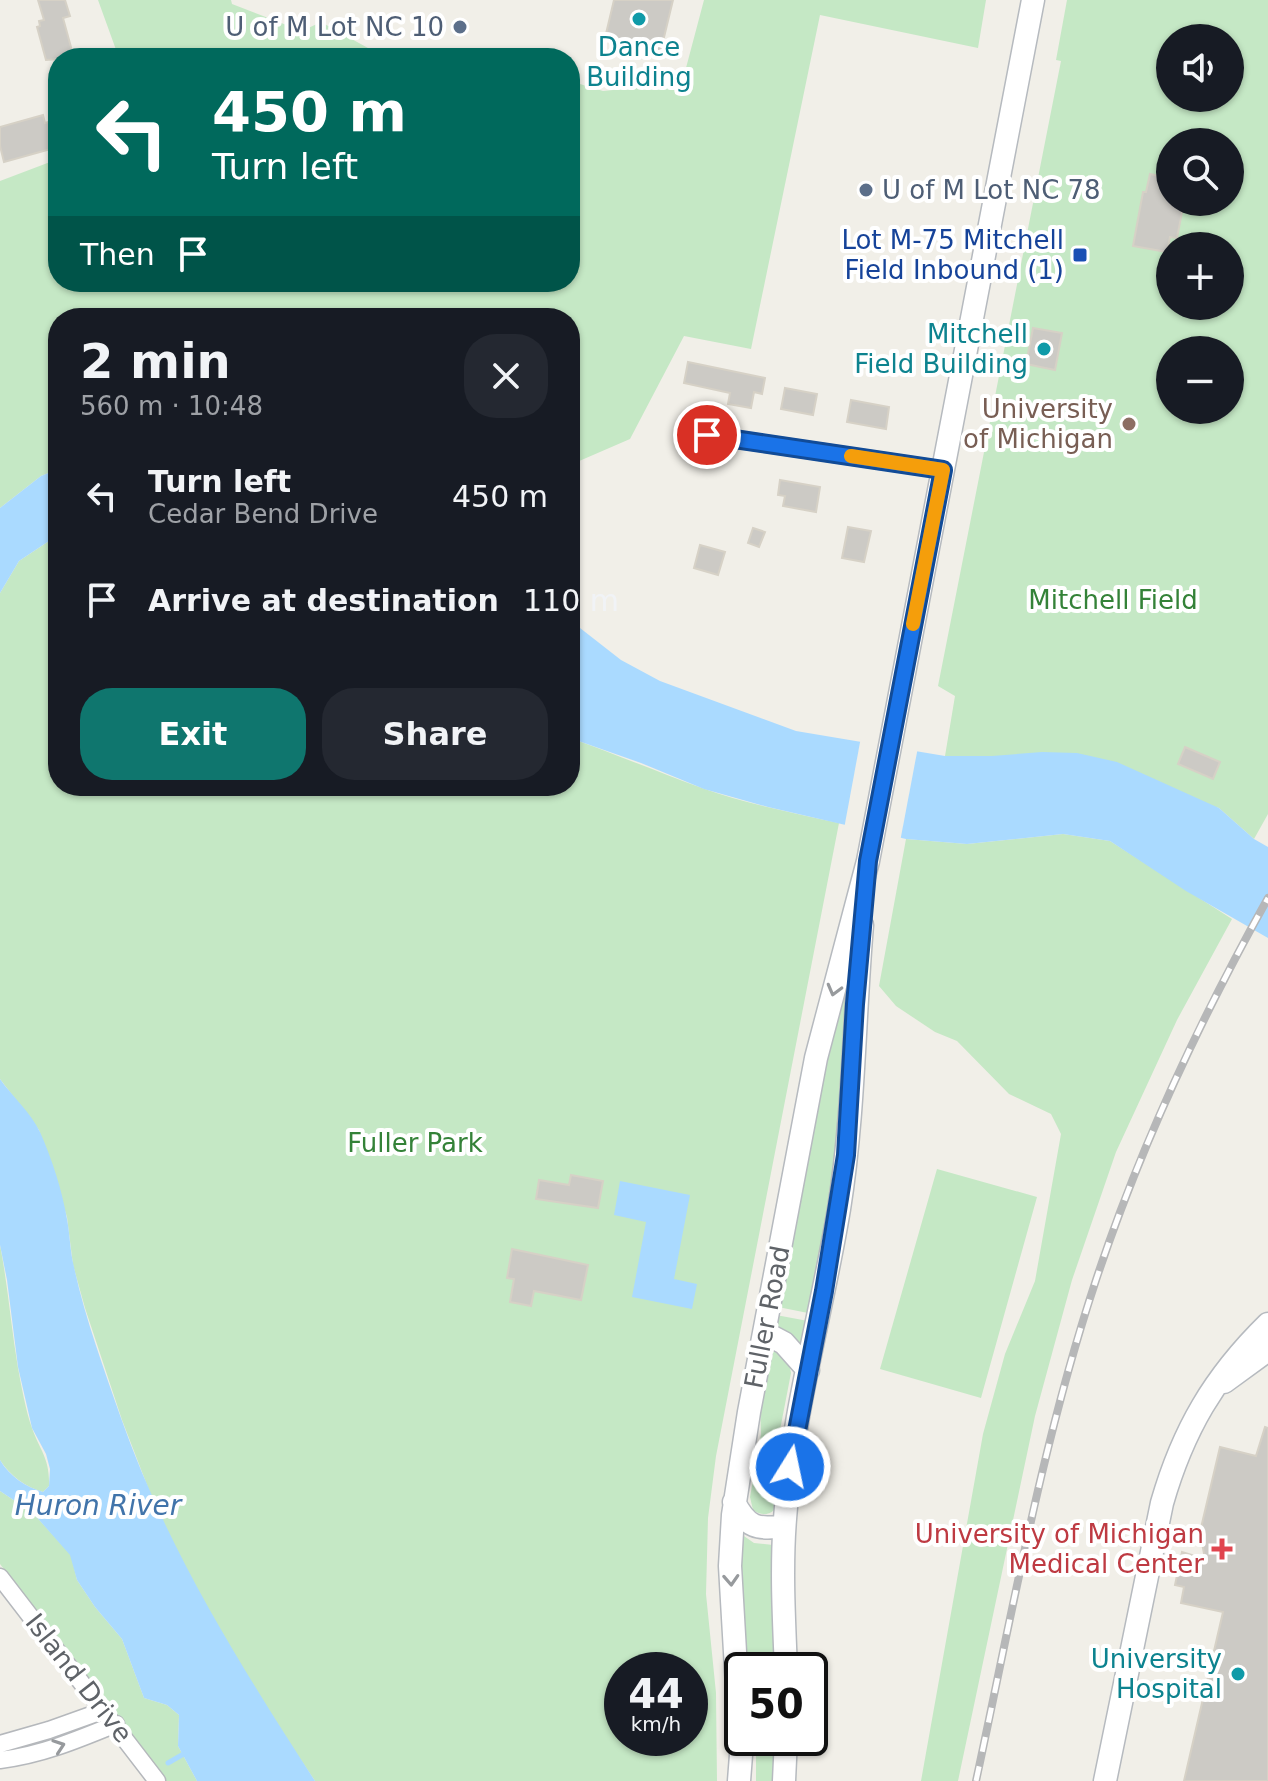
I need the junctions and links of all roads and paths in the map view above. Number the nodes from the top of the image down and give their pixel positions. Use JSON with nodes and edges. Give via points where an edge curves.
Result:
{"nodes":[{"id":1,"x":1033,"y":0,"type":"edge"},
{"id":2,"x":707,"y":435,"type":"dead end"},
{"id":3,"x":943,"y":470,"type":"junction"},
{"id":4,"x":868,"y":861,"type":"junction"},
{"id":5,"x":1268,"y":1324,"type":"edge"},
{"id":6,"x":765,"y":1333,"type":"junction"},
{"id":7,"x":1268,"y":1350,"type":"edge"},
{"id":8,"x":808,"y":1370,"type":"junction"},
{"id":9,"x":1213,"y":1389,"type":"junction"},
{"id":10,"x":734,"y":1502,"type":"junction"},
{"id":11,"x":784,"y":1526,"type":"junction"},
{"id":12,"x":0,"y":1577,"type":"edge"},
{"id":13,"x":785,"y":1652,"type":"edge"},
{"id":14,"x":105,"y":1710,"type":"junction"},
{"id":15,"x":116,"y":1724,"type":"junction"},
{"id":16,"x":23,"y":1738,"type":"junction"},
{"id":17,"x":0,"y":1744,"type":"edge"},
{"id":18,"x":28,"y":1756,"type":"junction"},
{"id":19,"x":785,"y":1756,"type":"edge"},
{"id":20,"x":0,"y":1760,"type":"edge"},
{"id":21,"x":157,"y":1781,"type":"edge"},
{"id":22,"x":739,"y":1781,"type":"edge"},
{"id":23,"x":784,"y":1781,"type":"edge"},
{"id":24,"x":1105,"y":1781,"type":"edge"}],
"edges":[{"from":1,"to":3,"type":"main road","name":"Fuller Road"},
{"from":2,"to":3,"type":"street"},
{"from":3,"to":4,"type":"main road","name":"Fuller Road"},
{"from":4,"to":6,"type":"main road","name":"Fuller Road","one_way":true,"via":[[816,1058]]},
{"from":4,"to":8,"type":"main road","name":"Fuller Road","via":[[846,1155]]},
{"from":5,"to":9,"type":"main road"},
{"from":6,"to":8,"type":"main road","via":[[784,1343]]},
{"from":6,"to":10,"type":"main road","name":"Fuller Road"},
{"from":7,"to":9,"type":"main road"},
{"from":8,"to":11,"type":"main road","name":"Fuller Road"},
{"from":9,"to":24,"type":"main road","via":[[1184,1437],[1162,1503]]},
{"from":10,"to":11,"type":"main road","via":[[751,1524],[763,1529]]},
{"from":10,"to":22,"type":"main road","name":"Fuller Road","one_way":true,"via":[[730,1566]]},
{"from":11,"to":13,"type":"main road","name":"Fuller Road"},
{"from":12,"to":14,"type":"street","name":"Island Drive"},
{"from":14,"to":15,"type":"street","name":"Island Drive"},
{"from":14,"to":16,"type":"street"},
{"from":18,"to":15,"type":"street","one_way":true},
{"from":15,"to":21,"type":"street","name":"Island Drive"},
{"from":16,"to":17,"type":"street"},
{"from":16,"to":18,"type":"street"},
{"from":18,"to":20,"type":"street"},
{"from":19,"to":23,"type":"main road"}]}
